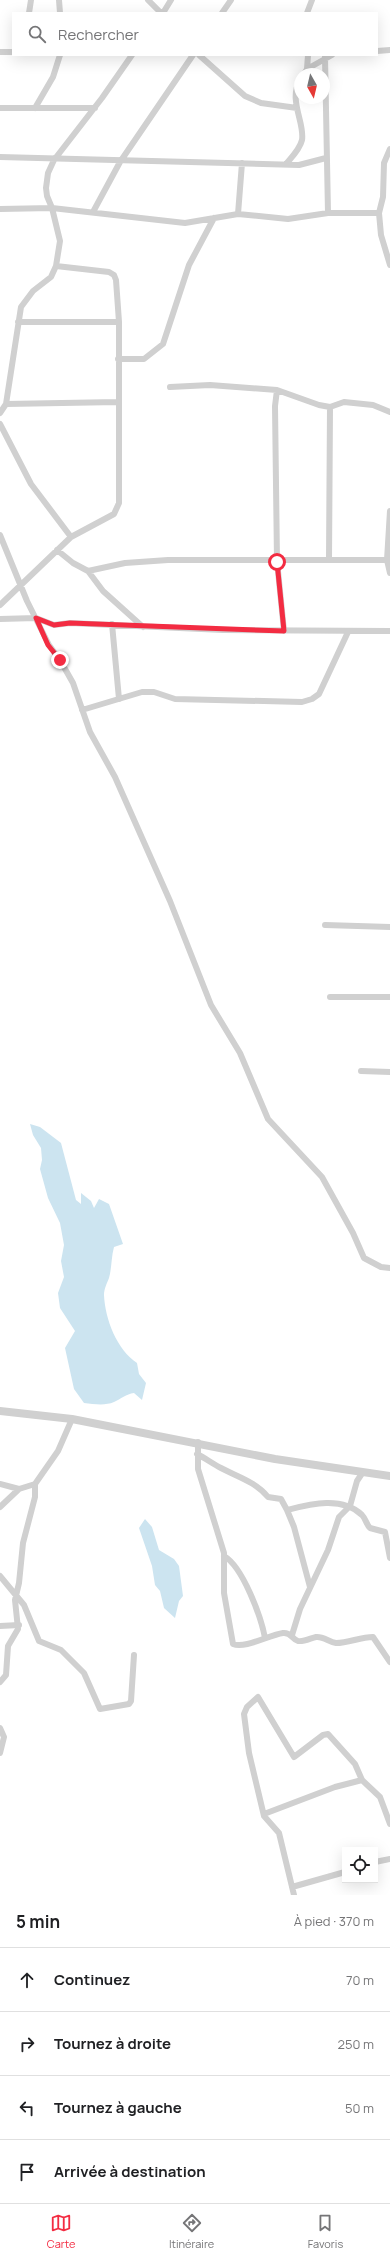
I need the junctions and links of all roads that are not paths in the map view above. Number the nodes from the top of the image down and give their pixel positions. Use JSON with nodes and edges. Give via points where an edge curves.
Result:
{"nodes":[{"id":1,"x":31,"y":0,"type":"edge"},
{"id":2,"x":56,"y":0,"type":"edge"},
{"id":3,"x":59,"y":0,"type":"edge"},
{"id":4,"x":148,"y":0,"type":"edge"},
{"id":5,"x":170,"y":0,"type":"edge"},
{"id":6,"x":312,"y":0,"type":"edge"},
{"id":7,"x":229,"y":1,"type":"edge"},
{"id":8,"x":29,"y":12,"type":"edge"},
{"id":9,"x":60,"y":12,"type":"edge"},
{"id":10,"x":161,"y":12,"type":"edge"},
{"id":11,"x":163,"y":12,"type":"edge"},
{"id":12,"x":223,"y":12,"type":"edge"},
{"id":13,"x":307,"y":12,"type":"edge"},
{"id":14,"x":378,"y":50,"type":"edge"},
{"id":15,"x":390,"y":50,"type":"edge"},
{"id":16,"x":0,"y":52,"type":"edge"},
{"id":17,"x":12,"y":52,"type":"edge"},
{"id":18,"x":60,"y":56,"type":"edge"},
{"id":19,"x":131,"y":56,"type":"edge"},
{"id":20,"x":192,"y":56,"type":"edge"},
{"id":21,"x":200,"y":56,"type":"edge"},
{"id":22,"x":308,"y":56,"type":"edge"},
{"id":23,"x":328,"y":56,"type":"edge"},
{"id":24,"x":325,"y":57,"type":"junction"},
{"id":25,"x":306,"y":68,"type":"edge"},
{"id":26,"x":309,"y":68,"type":"edge"},
{"id":27,"x":297,"y":104,"type":"edge"},
{"id":28,"x":0,"y":108,"type":"edge"},
{"id":29,"x":35,"y":108,"type":"junction"},
{"id":30,"x":95,"y":108,"type":"junction"},
{"id":31,"x":297,"y":108,"type":"junction"},
{"id":32,"x":390,"y":149,"type":"edge"},
{"id":33,"x":0,"y":158,"type":"edge"},
{"id":34,"x":326,"y":158,"type":"junction"},
{"id":35,"x":54,"y":160,"type":"junction"},
{"id":36,"x":120,"y":162,"type":"junction"},
{"id":37,"x":242,"y":163,"type":"junction"},
{"id":38,"x":286,"y":164,"type":"junction"},
{"id":39,"x":390,"y":194,"type":"edge"},
{"id":40,"x":383,"y":197,"type":"junction"},
{"id":41,"x":52,"y":208,"type":"junction"},
{"id":42,"x":0,"y":209,"type":"edge"},
{"id":43,"x":93,"y":212,"type":"junction"},
{"id":44,"x":328,"y":212,"type":"junction"},
{"id":45,"x":379,"y":213,"type":"junction"},
{"id":46,"x":238,"y":214,"type":"junction"},
{"id":47,"x":214,"y":218,"type":"junction"},
{"id":48,"x":390,"y":265,"type":"edge"},
{"id":49,"x":56,"y":266,"type":"junction"},
{"id":50,"x":18,"y":322,"type":"junction"},
{"id":51,"x":119,"y":322,"type":"junction"},
{"id":52,"x":118,"y":360,"type":"junction"},
{"id":53,"x":170,"y":387,"type":"dead end"},
{"id":54,"x":277,"y":390,"type":"junction"},
{"id":55,"x":118,"y":402,"type":"junction"},
{"id":56,"x":6,"y":404,"type":"junction"},
{"id":57,"x":330,"y":407,"type":"junction"},
{"id":58,"x":390,"y":412,"type":"edge"},
{"id":59,"x":0,"y":413,"type":"edge"},
{"id":60,"x":0,"y":424,"type":"edge"},
{"id":61,"x":390,"y":511,"type":"edge"},
{"id":62,"x":0,"y":535,"type":"edge"},
{"id":63,"x":71,"y":537,"type":"junction"},
{"id":64,"x":57,"y":550,"type":"junction"},
{"id":65,"x":329,"y":560,"type":"junction"},
{"id":66,"x":387,"y":560,"type":"junction"},
{"id":67,"x":277,"y":562,"type":"junction"},
{"id":68,"x":88,"y":571,"type":"junction"},
{"id":69,"x":390,"y":573,"type":"edge"},
{"id":70,"x":21,"y":586,"type":"junction"},
{"id":71,"x":0,"y":604,"type":"edge"},
{"id":72,"x":36,"y":618,"type":"junction"},
{"id":73,"x":0,"y":619,"type":"edge"},
{"id":74,"x":112,"y":624,"type":"junction"},
{"id":75,"x":144,"y":627,"type":"junction"},
{"id":76,"x":284,"y":631,"type":"junction"},
{"id":77,"x":390,"y":631,"type":"edge"},
{"id":78,"x":348,"y":632,"type":"junction"},
{"id":79,"x":119,"y":699,"type":"junction"},
{"id":80,"x":82,"y":710,"type":"junction"},
{"id":81,"x":324,"y":925,"type":"dead end"},
{"id":82,"x":390,"y":927,"type":"edge"},
{"id":83,"x":330,"y":997,"type":"dead end"},
{"id":84,"x":390,"y":998,"type":"edge"},
{"id":85,"x":360,"y":1071,"type":"dead end"},
{"id":86,"x":390,"y":1072,"type":"edge"},
{"id":87,"x":390,"y":1268,"type":"edge"},
{"id":88,"x":0,"y":1411,"type":"edge"},
{"id":89,"x":72,"y":1419,"type":"junction"},
{"id":90,"x":198,"y":1442,"type":"junction"},
{"id":91,"x":197,"y":1454,"type":"junction"},
{"id":92,"x":363,"y":1472,"type":"junction"},
{"id":93,"x":390,"y":1476,"type":"edge"},
{"id":94,"x":0,"y":1484,"type":"edge"},
{"id":95,"x":35,"y":1484,"type":"junction"},
{"id":96,"x":19,"y":1489,"type":"junction"},
{"id":97,"x":350,"y":1506,"type":"junction"},
{"id":98,"x":0,"y":1507,"type":"edge"},
{"id":99,"x":287,"y":1510,"type":"junction"},
{"id":100,"x":224,"y":1556,"type":"junction"},
{"id":101,"x":390,"y":1558,"type":"edge"},
{"id":102,"x":0,"y":1576,"type":"edge"},
{"id":103,"x":310,"y":1587,"type":"junction"},
{"id":104,"x":16,"y":1596,"type":"junction"},
{"id":105,"x":18,"y":1625,"type":"junction"},
{"id":106,"x":0,"y":1626,"type":"edge"},
{"id":107,"x":292,"y":1634,"type":"junction"},
{"id":108,"x":265,"y":1638,"type":"junction"},
{"id":109,"x":134,"y":1655,"type":"dead end"},
{"id":110,"x":390,"y":1662,"type":"edge"},
{"id":111,"x":0,"y":1682,"type":"edge"},
{"id":112,"x":0,"y":1728,"type":"edge"},
{"id":113,"x":0,"y":1753,"type":"edge"},
{"id":114,"x":362,"y":1780,"type":"junction"},
{"id":115,"x":264,"y":1814,"type":"junction"},
{"id":116,"x":390,"y":1824,"type":"edge"},
{"id":117,"x":390,"y":1859,"type":"edge"},
{"id":118,"x":378,"y":1861,"type":"edge"},
{"id":119,"x":342,"y":1873,"type":"edge"},
{"id":120,"x":292,"y":1887,"type":"junction"},
{"id":121,"x":294,"y":1895,"type":"edge"}],
"edges":[{"from":1,"to":8,"type":"street"},
{"from":2,"to":3,"type":"street"},
{"from":3,"to":9,"type":"street"},
{"from":4,"to":10,"type":"street"},
{"from":5,"to":11,"type":"street"},
{"from":6,"to":13,"type":"street"},
{"from":7,"to":12,"type":"street"},
{"from":14,"to":15,"type":"street"},
{"from":16,"to":17,"type":"street"},
{"from":18,"to":29,"type":"street","via":[[53,76]]},
{"from":19,"to":30,"type":"street"},
{"from":20,"to":36,"type":"street"},
{"from":21,"to":31,"type":"street","via":[[245,96],[261,104]]},
{"from":22,"to":25,"type":"street"},
{"from":23,"to":24,"type":"street"},
{"from":24,"to":26,"type":"street"},
{"from":24,"to":34,"type":"street"},
{"from":27,"to":31,"type":"street"},
{"from":28,"to":29,"type":"street"},
{"from":29,"to":30,"type":"street"},
{"from":30,"to":35,"type":"street"},
{"from":31,"to":38,"type":"street","via":[[302,139]]},
{"from":32,"to":40,"type":"street","via":[[384,164]]},
{"from":33,"to":35,"type":"street"},
{"from":34,"to":38,"type":"street","via":[[299,165]]},
{"from":34,"to":44,"type":"street"},
{"from":35,"to":36,"type":"street"},
{"from":35,"to":41,"type":"street","via":[[46,188]]},
{"from":36,"to":37,"type":"street"},
{"from":36,"to":43,"type":"street"},
{"from":37,"to":38,"type":"street"},
{"from":37,"to":46,"type":"street"},
{"from":39,"to":40,"type":"street"},
{"from":40,"to":45,"type":"street"},
{"from":41,"to":42,"type":"street"},
{"from":41,"to":43,"type":"street"},
{"from":41,"to":49,"type":"street","via":[[60,241]]},
{"from":43,"to":47,"type":"street","via":[[185,223]]},
{"from":44,"to":45,"type":"street"},
{"from":44,"to":46,"type":"street","via":[[288,219]]},
{"from":45,"to":48,"type":"street","via":[[381,235]]},
{"from":46,"to":47,"type":"street"},
{"from":47,"to":52,"type":"street","via":[[189,265],[163,344],[144,359]]},
{"from":49,"to":50,"type":"street","via":[[51,276],[33,291],[21,307]]},
{"from":49,"to":51,"type":"street","via":[[114,275]]},
{"from":50,"to":51,"type":"street"},
{"from":50,"to":56,"type":"street"},
{"from":51,"to":52,"type":"street"},
{"from":52,"to":55,"type":"street"},
{"from":53,"to":54,"type":"street","via":[[210,385]]},
{"from":54,"to":57,"type":"street"},
{"from":54,"to":67,"type":"street"},
{"from":55,"to":56,"type":"street"},
{"from":55,"to":63,"type":"street","via":[[119,503],[114,514]]},
{"from":56,"to":59,"type":"street"},
{"from":57,"to":58,"type":"street","via":[[344,402],[373,405]]},
{"from":57,"to":65,"type":"street"},
{"from":60,"to":63,"type":"street","via":[[31,484]]},
{"from":61,"to":66,"type":"street"},
{"from":62,"to":70,"type":"street"},
{"from":63,"to":64,"type":"street"},
{"from":64,"to":68,"type":"street"},
{"from":64,"to":70,"type":"street"},
{"from":65,"to":66,"type":"street"},
{"from":65,"to":67,"type":"street"},
{"from":66,"to":69,"type":"street"},
{"from":67,"to":68,"type":"street","via":[[168,560],[126,563]]},
{"from":67,"to":76,"type":"street"},
{"from":68,"to":75,"type":"street","via":[[103,590]]},
{"from":70,"to":71,"type":"street"},
{"from":70,"to":72,"type":"street"},
{"from":72,"to":73,"type":"street"},
{"from":72,"to":74,"type":"street","via":[[54,625]]},
{"from":72,"to":80,"type":"street","via":[[48,645],[73,683]]},
{"from":74,"to":75,"type":"street"},
{"from":74,"to":79,"type":"street"},
{"from":75,"to":76,"type":"street"},
{"from":76,"to":78,"type":"street"},
{"from":77,"to":78,"type":"street"},
{"from":78,"to":79,"type":"street","via":[[319,694],[302,702],[175,700],[154,692],[142,692]]},
{"from":79,"to":80,"type":"street"},
{"from":80,"to":87,"type":"street","via":[[90,732],[116,777],[137,825],[211,1005],[240,1053],[268,1119],[322,1176],[350,1226],[364,1258],[381,1268]]},
{"from":81,"to":82,"type":"street"},
{"from":83,"to":84,"type":"street"},
{"from":85,"to":86,"type":"street"},
{"from":88,"to":89,"type":"street"},
{"from":89,"to":90,"type":"street"},
{"from":89,"to":95,"type":"street","via":[[58,1451]]},
{"from":90,"to":91,"type":"street"},
{"from":90,"to":92,"type":"street","via":[[275,1459]]},
{"from":91,"to":99,"type":"street","via":[[263,1490],[268,1497],[281,1498]]},
{"from":91,"to":100,"type":"street","via":[[198,1469]]},
{"from":92,"to":93,"type":"street"},
{"from":92,"to":97,"type":"street","via":[[357,1481]]},
{"from":94,"to":96,"type":"street"},
{"from":95,"to":96,"type":"street"},
{"from":95,"to":104,"type":"street","via":[[35,1497],[23,1543]]},
{"from":96,"to":98,"type":"street"},
{"from":97,"to":99,"type":"street","via":[[325,1503]]},
{"from":97,"to":101,"type":"street","via":[[365,1518],[370,1528],[385,1532]]},
{"from":97,"to":103,"type":"street","via":[[339,1517],[328,1550]]},
{"from":99,"to":103,"type":"street"},
{"from":100,"to":108,"type":"street","via":[[234,1564],[261,1616]]},
{"from":100,"to":108,"type":"street","via":[[224,1593],[233,1644],[237,1646]]},
{"from":102,"to":104,"type":"street"},
{"from":103,"to":107,"type":"street"},
{"from":104,"to":105,"type":"street"},
{"from":104,"to":109,"type":"street","via":[[26,1609],[39,1641],[61,1650],[84,1673],[100,1709],[129,1704],[131,1701]]},
{"from":105,"to":106,"type":"street"},
{"from":105,"to":111,"type":"street","via":[[17,1633],[8,1646],[6,1675]]},
{"from":107,"to":108,"type":"street","via":[[283,1633]]},
{"from":107,"to":110,"type":"street","via":[[296,1640],[319,1637],[331,1642],[373,1637]]},
{"from":112,"to":113,"type":"street","via":[[4,1737]]},
{"from":114,"to":115,"type":"street"},
{"from":114,"to":115,"type":"street","via":[[355,1764],[328,1734],[293,1757],[258,1697],[247,1707],[244,1714],[249,1753]]},
{"from":114,"to":116,"type":"street","via":[[380,1797]]},
{"from":115,"to":120,"type":"street","via":[[279,1832]]},
{"from":117,"to":118,"type":"street"},
{"from":119,"to":120,"type":"street"},
{"from":120,"to":121,"type":"street"}]}
